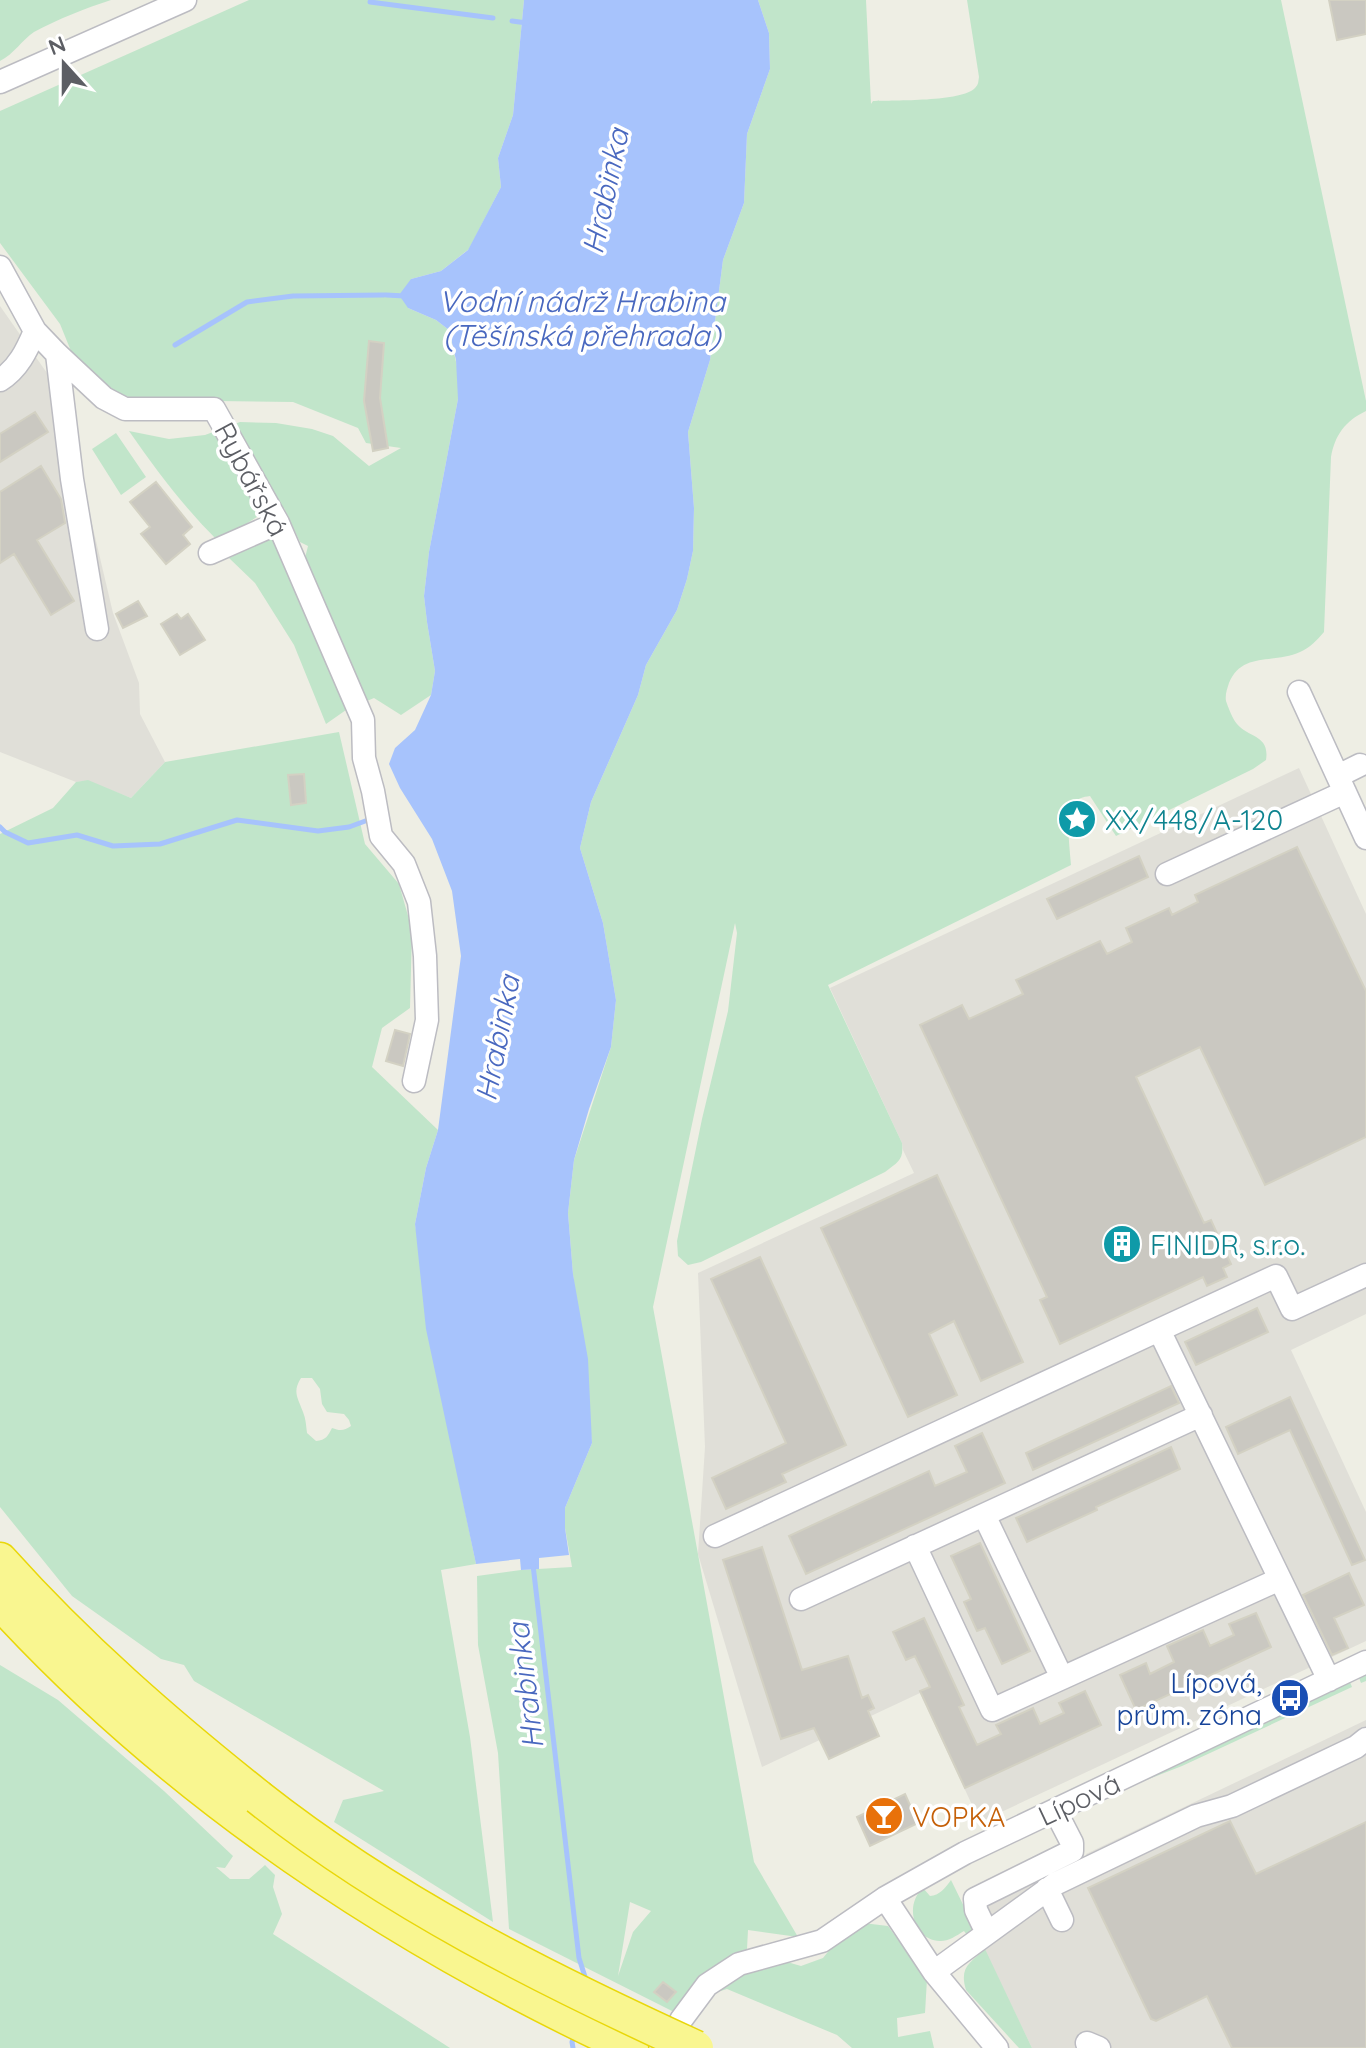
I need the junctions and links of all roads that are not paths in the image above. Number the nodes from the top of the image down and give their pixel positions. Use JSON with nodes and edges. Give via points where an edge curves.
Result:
{"nodes":[{"id":1,"x":185,"y":0,"type":"edge"},
{"id":2,"x":0,"y":82,"type":"edge"},
{"id":3,"x":0,"y":267,"type":"edge"},
{"id":4,"x":35,"y":331,"type":"junction"},
{"id":5,"x":57,"y":354,"type":"junction"},
{"id":6,"x":0,"y":380,"type":"edge"},
{"id":7,"x":278,"y":523,"type":"junction"},
{"id":8,"x":210,"y":553,"type":"dead end"},
{"id":9,"x":97,"y":629,"type":"dead end"},
{"id":10,"x":1299,"y":692,"type":"dead end"},
{"id":11,"x":1360,"y":765,"type":"dead end"},
{"id":12,"x":1341,"y":784,"type":"junction"},
{"id":13,"x":1366,"y":838,"type":"edge"},
{"id":14,"x":1167,"y":874,"type":"dead end"},
{"id":15,"x":414,"y":1081,"type":"dead end"},
{"id":16,"x":1366,"y":1275,"type":"edge"},
{"id":17,"x":1159,"y":1330,"type":"junction"},
{"id":18,"x":1201,"y":1415,"type":"junction"},
{"id":19,"x":984,"y":1515,"type":"junction"},
{"id":20,"x":715,"y":1536,"type":"dead end"},
{"id":21,"x":915,"y":1546,"type":"junction"},
{"id":22,"x":0,"y":1560,"type":"edge"},
{"id":23,"x":1280,"y":1579,"type":"junction"},
{"id":24,"x":801,"y":1599,"type":"dead end"},
{"id":25,"x":0,"y":1602,"type":"edge"},
{"id":26,"x":1366,"y":1662,"type":"edge"},
{"id":27,"x":1062,"y":1678,"type":"junction"},
{"id":28,"x":1329,"y":1680,"type":"junction"},
{"id":29,"x":1366,"y":1739,"type":"edge"},
{"id":30,"x":250,"y":1808,"type":"junction"},
{"id":31,"x":1055,"y":1810,"type":"junction"},
{"id":32,"x":1047,"y":1889,"type":"junction"},
{"id":33,"x":885,"y":1898,"type":"junction"},
{"id":34,"x":1062,"y":1920,"type":"dead end"},
{"id":35,"x":987,"y":1933,"type":"junction"},
{"id":36,"x":934,"y":1972,"type":"junction"},
{"id":37,"x":689,"y":2034,"type":"edge"},
{"id":38,"x":631,"y":2048,"type":"edge"},
{"id":39,"x":997,"y":2048,"type":"edge"}],
"edges":[{"from":1,"to":2,"type":"street"},
{"from":3,"to":4,"type":"street","name":"Rybářská"},
{"from":4,"to":5,"type":"street","name":"Rybářská"},
{"from":4,"to":6,"type":"street","via":[[28,350]]},
{"from":5,"to":7,"type":"street","name":"Rybářská","via":[[104,398],[125,409],[214,409]]},
{"from":5,"to":9,"type":"street"},
{"from":7,"to":8,"type":"street"},
{"from":7,"to":15,"type":"street","name":"Rybářská","via":[[363,720],[364,758],[381,836],[404,864],[419,902],[427,1020]]},
{"from":10,"to":12,"type":"street"},
{"from":11,"to":12,"type":"street"},
{"from":12,"to":13,"type":"street"},
{"from":12,"to":14,"type":"street"},
{"from":16,"to":17,"type":"street","via":[[1292,1309],[1276,1276]]},
{"from":17,"to":18,"type":"street"},
{"from":17,"to":20,"type":"street"},
{"from":18,"to":19,"type":"street"},
{"from":18,"to":23,"type":"street"},
{"from":19,"to":21,"type":"street"},
{"from":19,"to":27,"type":"street"},
{"from":21,"to":24,"type":"street"},
{"from":21,"to":27,"type":"street","via":[[992,1710]]},
{"from":22,"to":30,"type":"highway","via":[[64,1629],[194,1746]]},
{"from":23,"to":27,"type":"street"},
{"from":23,"to":28,"type":"street"},
{"from":25,"to":30,"type":"highway","via":[[154,1750]]},
{"from":26,"to":28,"type":"street","name":"Lípová"},
{"from":28,"to":31,"type":"street","name":"Lípová"},
{"from":29,"to":32,"type":"street","via":[[1246,1800],[1196,1816]]},
{"from":30,"to":37,"type":"highway","bridge":true,"via":[[321,1844],[509,1958],[605,2007]]},
{"from":30,"to":38,"type":"highway","via":[[300,1862],[395,1923],[482,1974]]},
{"from":31,"to":33,"type":"street","name":"Lípová"},
{"from":31,"to":35,"type":"street","via":[[1072,1851],[975,1899]]},
{"from":32,"to":34,"type":"street"},
{"from":32,"to":35,"type":"street"},
{"from":33,"to":36,"type":"street"},
{"from":33,"to":37,"type":"street","name":"Lípová","via":[[822,1941],[739,1964],[707,1985]]},
{"from":35,"to":36,"type":"street"},
{"from":36,"to":39,"type":"street"}]}
